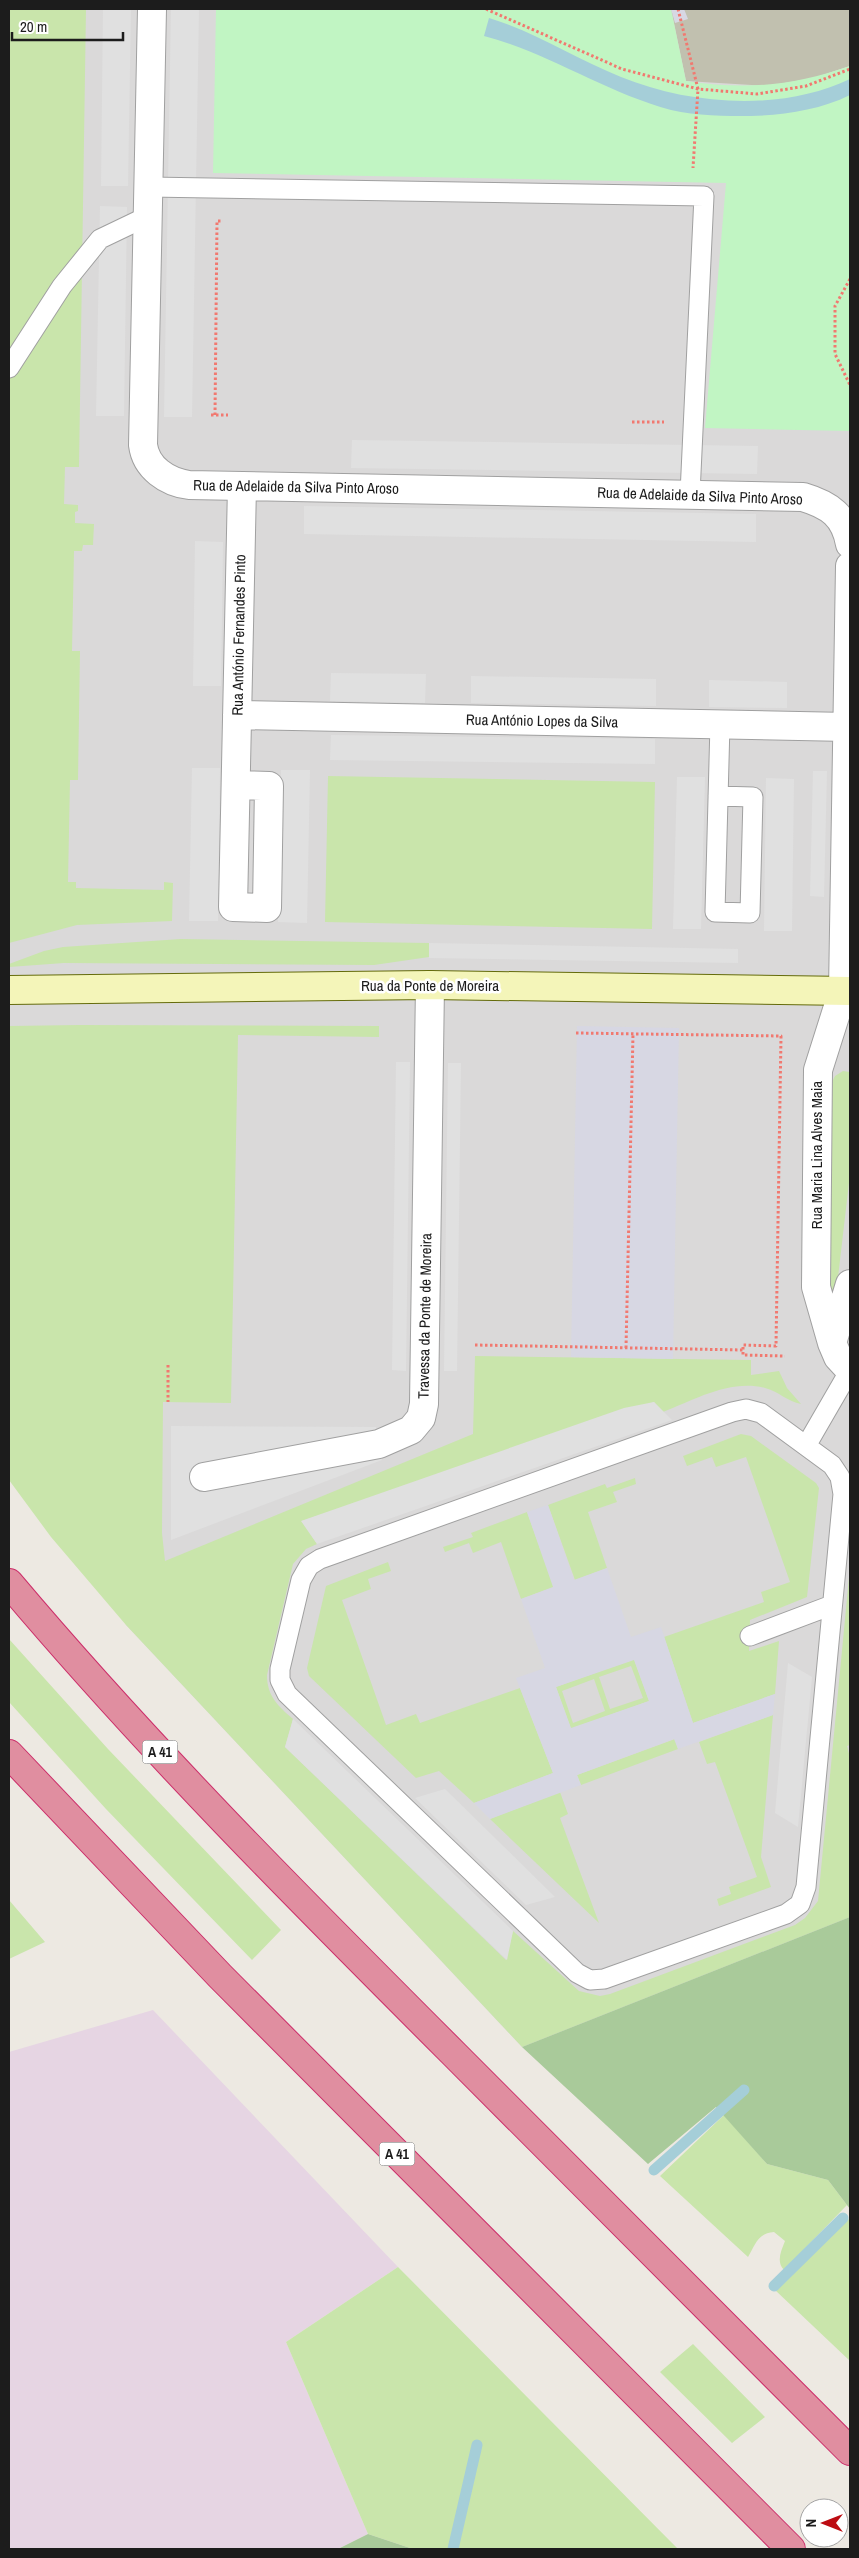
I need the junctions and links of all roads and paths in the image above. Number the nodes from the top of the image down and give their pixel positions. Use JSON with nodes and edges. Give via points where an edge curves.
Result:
{"nodes":[{"id":1,"x":152,"y":9,"type":"edge"},
{"id":2,"x":486,"y":9,"type":"edge"},
{"id":3,"x":678,"y":9,"type":"edge"},
{"id":4,"x":850,"y":69,"type":"edge"},
{"id":5,"x":698,"y":89,"type":"junction"},
{"id":6,"x":693,"y":173,"type":"dead end"},
{"id":7,"x":148,"y":187,"type":"junction"},
{"id":8,"x":148,"y":216,"type":"junction"},
{"id":9,"x":223,"y":221,"type":"dead end"},
{"id":10,"x":850,"y":279,"type":"edge"},
{"id":11,"x":9,"y":368,"type":"edge"},
{"id":12,"x":850,"y":385,"type":"edge"},
{"id":13,"x":228,"y":415,"type":"dead end"},
{"id":14,"x":632,"y":422,"type":"dead end"},
{"id":15,"x":669,"y":422,"type":"dead end"},
{"id":16,"x":242,"y":486,"type":"junction"},
{"id":17,"x":690,"y":494,"type":"junction"},
{"id":18,"x":850,"y":544,"type":"edge"},
{"id":19,"x":850,"y":566,"type":"edge"},
{"id":20,"x":237,"y":715,"type":"junction"},
{"id":21,"x":720,"y":724,"type":"junction"},
{"id":22,"x":848,"y":727,"type":"junction"},
{"id":23,"x":236,"y":785,"type":"dead end"},
{"id":24,"x":718,"y":796,"type":"junction"},
{"id":25,"x":430,"y":985,"type":"junction"},
{"id":26,"x":9,"y":990,"type":"edge"},
{"id":27,"x":848,"y":998,"type":"edge"},
{"id":28,"x":576,"y":1033,"type":"dead end"},
{"id":29,"x":633,"y":1034,"type":"junction"},
{"id":30,"x":850,"y":1284,"type":"edge"},
{"id":31,"x":832,"y":1344,"type":"junction"},
{"id":32,"x":475,"y":1345,"type":"dead end"},
{"id":33,"x":626,"y":1348,"type":"junction"},
{"id":34,"x":743,"y":1350,"type":"junction"},
{"id":35,"x":785,"y":1356,"type":"dead end"},
{"id":36,"x":168,"y":1365,"type":"dead end"},
{"id":37,"x":850,"y":1370,"type":"edge"},
{"id":38,"x":168,"y":1402,"type":"dead end"},
{"id":39,"x":806,"y":1446,"type":"junction"},
{"id":40,"x":204,"y":1477,"type":"dead end"},
{"id":41,"x":9,"y":1583,"type":"edge"},
{"id":42,"x":832,"y":1605,"type":"junction"},
{"id":43,"x":750,"y":1636,"type":"dead end"},
{"id":44,"x":9,"y":1754,"type":"edge"},
{"id":45,"x":850,"y":2451,"type":"edge"},
{"id":46,"x":791,"y":2549,"type":"edge"}],
"edges":[{"from":1,"to":7,"type":"street","name":"Rua de Adelaide da Silva Pinto Aroso"},
{"from":2,"to":5,"type":"path","via":[[622,69]]},
{"from":3,"to":5,"type":"path"},
{"from":4,"to":5,"type":"path","via":[[806,86],[757,94]]},
{"from":5,"to":6,"type":"path"},
{"from":7,"to":8,"type":"street","name":"Rua de Adelaide da Silva Pinto Aroso"},
{"from":7,"to":17,"type":"lane","via":[[704,196]]},
{"from":8,"to":11,"type":"lane","via":[[100,239],[62,286]]},
{"from":8,"to":16,"type":"street","name":"Rua de Adelaide da Silva Pinto Aroso","via":[[144,453],[163,476],[179,484]]},
{"from":9,"to":13,"type":"path","via":[[217,220],[213,415]]},
{"from":10,"to":12,"type":"path","via":[[835,306],[835,354]]},
{"from":14,"to":15,"type":"path"},
{"from":16,"to":17,"type":"street","name":"Rua de Adelaide da Silva Pinto Aroso"},
{"from":16,"to":20,"type":"street","name":"Rua António Fernandes Pinto"},
{"from":17,"to":18,"type":"street","name":"Rua de Adelaide da Silva Pinto Aroso","via":[[793,496],[814,501],[832,511],[845,524]]},
{"from":19,"to":22,"type":"street"},
{"from":20,"to":21,"type":"street","name":"Rua António Lopes da Silva"},
{"from":20,"to":23,"type":"street","name":"Rua António Fernandes Pinto"},
{"from":21,"to":22,"type":"street","name":"Rua António Lopes da Silva"},
{"from":21,"to":24,"type":"lane"},
{"from":22,"to":27,"type":"street"},
{"from":24,"to":24,"type":"lane","via":[[715,912],[750,913],[753,797]]},
{"from":25,"to":26,"type":"main road","name":"Rua da Ponte de Moreira"},
{"from":25,"to":27,"type":"main road","name":"Rua da Ponte de Moreira"},
{"from":25,"to":40,"type":"street","name":"Travessa da Ponte de Moreira","via":[[425,1387],[421,1418],[405,1434],[378,1444]]},
{"from":27,"to":31,"type":"street","name":"Rua Maria Lina Alves Maia","via":[[818,1070],[816,1288]]},
{"from":28,"to":29,"type":"path"},
{"from":29,"to":33,"type":"path"},
{"from":29,"to":34,"type":"path","via":[[781,1036],[776,1346],[743,1345]]},
{"from":30,"to":31,"type":"street"},
{"from":31,"to":37,"type":"street","name":"Rua Maria Lina Alves Maia"},
{"from":32,"to":33,"type":"path"},
{"from":33,"to":34,"type":"path"},
{"from":34,"to":35,"type":"path","via":[[743,1355]]},
{"from":36,"to":38,"type":"path"},
{"from":37,"to":39,"type":"lane"},
{"from":39,"to":42,"type":"lane","via":[[832,1465],[840,1478],[843,1494]]},
{"from":39,"to":42,"type":"lane","via":[[761,1414],[746,1409],[732,1412],[320,1559],[309,1566],[301,1580],[280,1680],[287,1694],[577,1973],[590,1980],[604,1979],[786,1914],[800,1904],[806,1887]]},
{"from":41,"to":45,"type":"highway","number":"A 41","via":[[65,1650],[214,1810]]},
{"from":42,"to":43,"type":"lane"},
{"from":44,"to":46,"type":"highway","number":"A 41","via":[[220,1976]]}]}
